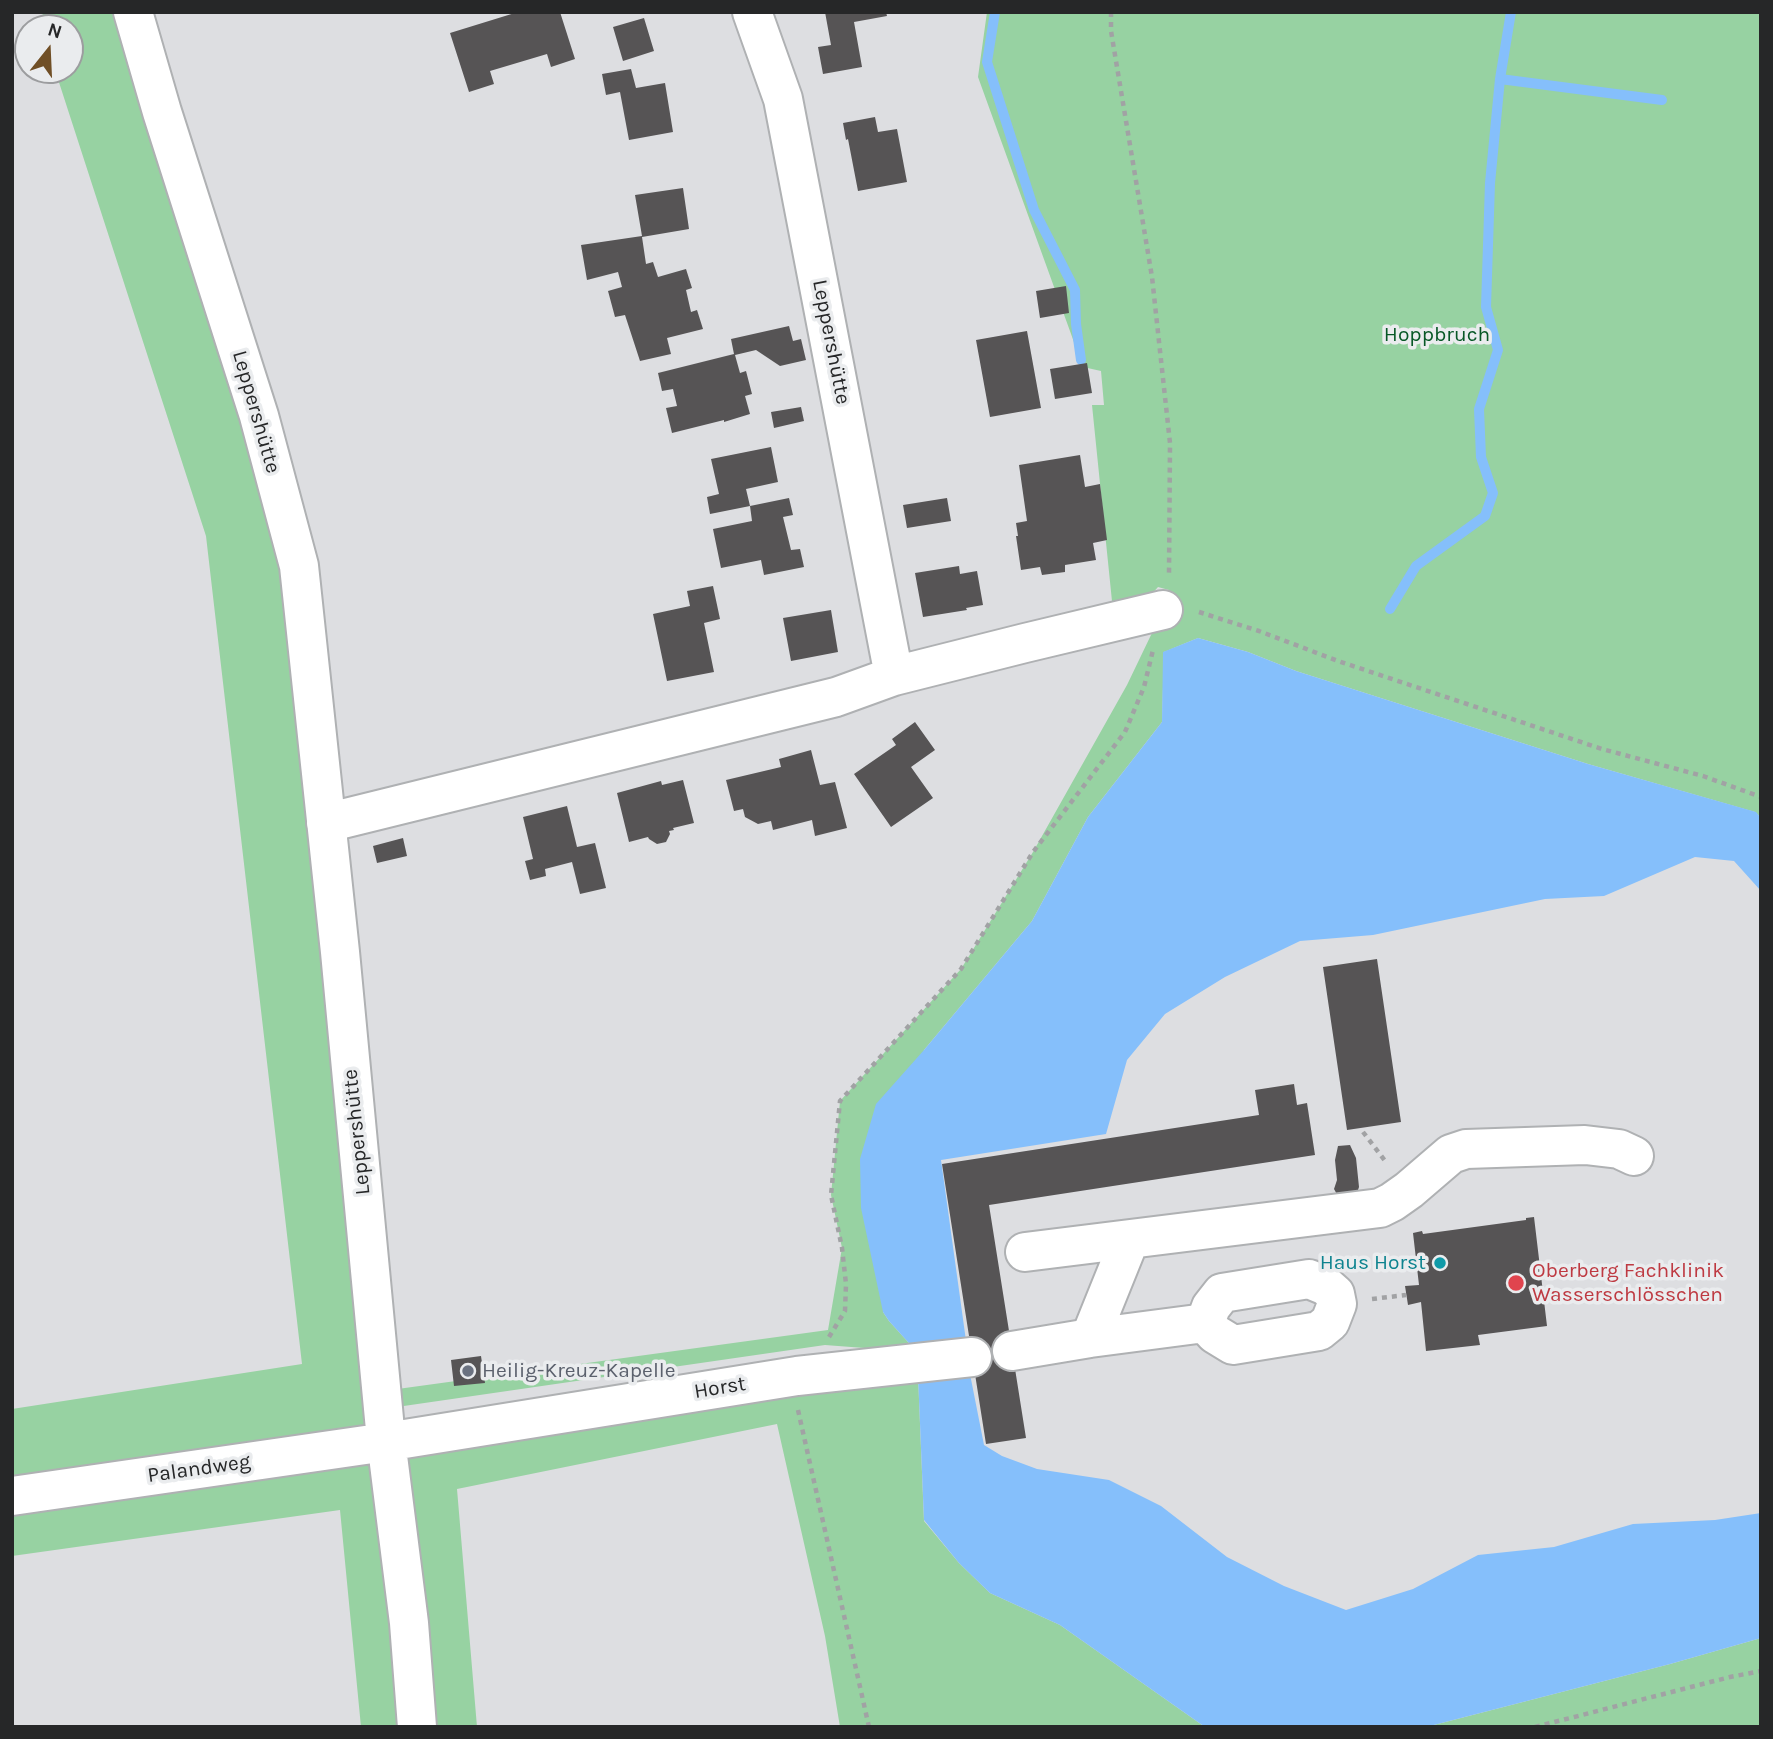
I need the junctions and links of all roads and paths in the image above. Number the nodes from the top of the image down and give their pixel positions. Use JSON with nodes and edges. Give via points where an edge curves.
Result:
{"nodes":[{"id":1,"x":133,"y":12,"type":"edge"},
{"id":2,"x":752,"y":12,"type":"edge"},
{"id":3,"x":1111,"y":12,"type":"edge"},
{"id":4,"x":1163,"y":610,"type":"junction"},
{"id":5,"x":894,"y":676,"type":"junction"},
{"id":6,"x":1761,"y":797,"type":"edge"},
{"id":7,"x":326,"y":823,"type":"junction"},
{"id":8,"x":1634,"y":1156,"type":"dead end"},
{"id":9,"x":1130,"y":1239,"type":"junction"},
{"id":10,"x":1025,"y":1252,"type":"dead end"},
{"id":11,"x":1406,"y":1295,"type":"dead end"},
{"id":12,"x":1368,"y":1299,"type":"dead end"},
{"id":13,"x":1205,"y":1324,"type":"dead end"},
{"id":14,"x":1090,"y":1338,"type":"junction"},
{"id":15,"x":1012,"y":1351,"type":"dead end"},
{"id":16,"x":972,"y":1357,"type":"dead end"},
{"id":17,"x":797,"y":1376,"type":"junction"},
{"id":18,"x":386,"y":1442,"type":"junction"},
{"id":19,"x":12,"y":1496,"type":"edge"},
{"id":20,"x":1761,"y":1671,"type":"edge"},
{"id":21,"x":417,"y":1727,"type":"edge"},
{"id":22,"x":869,"y":1727,"type":"edge"},
{"id":23,"x":1535,"y":1727,"type":"edge"}],
"edges":[{"from":1,"to":7,"type":"street","name":"Leppershütte","via":[[259,416],[299,565]]},
{"from":2,"to":5,"type":"street","name":"Leppershütte","via":[[783,99]]},
{"from":3,"to":4,"type":"path","via":[[1152,276],[1170,443],[1169,592]]},
{"from":4,"to":5,"type":"street"},
{"from":4,"to":6,"type":"path","via":[[1201,612],[1589,744]]},
{"from":4,"to":17,"type":"path","via":[[1144,687],[1125,732],[1033,852],[961,969],[840,1101],[831,1195],[842,1248],[845,1311],[825,1345],[805,1359]]},
{"from":5,"to":7,"type":"street","via":[[823,701]]},
{"from":7,"to":18,"type":"street","name":"Leppershütte"},
{"from":8,"to":9,"type":"street","via":[[1619,1149],[1585,1145],[1466,1149],[1451,1154],[1380,1208]]},
{"from":9,"to":10,"type":"street"},
{"from":9,"to":14,"type":"street"},
{"from":11,"to":12,"type":"path"},
{"from":13,"to":14,"type":"street"},
{"from":14,"to":15,"type":"street"},
{"from":16,"to":17,"type":"street","name":"Horst"},
{"from":17,"to":18,"type":"street","name":"Horst"},
{"from":17,"to":22,"type":"path","via":[[797,1407]]},
{"from":18,"to":19,"type":"street","name":"Palandweg"},
{"from":18,"to":21,"type":"street","name":"Leppershütte"},
{"from":20,"to":23,"type":"path"}]}
